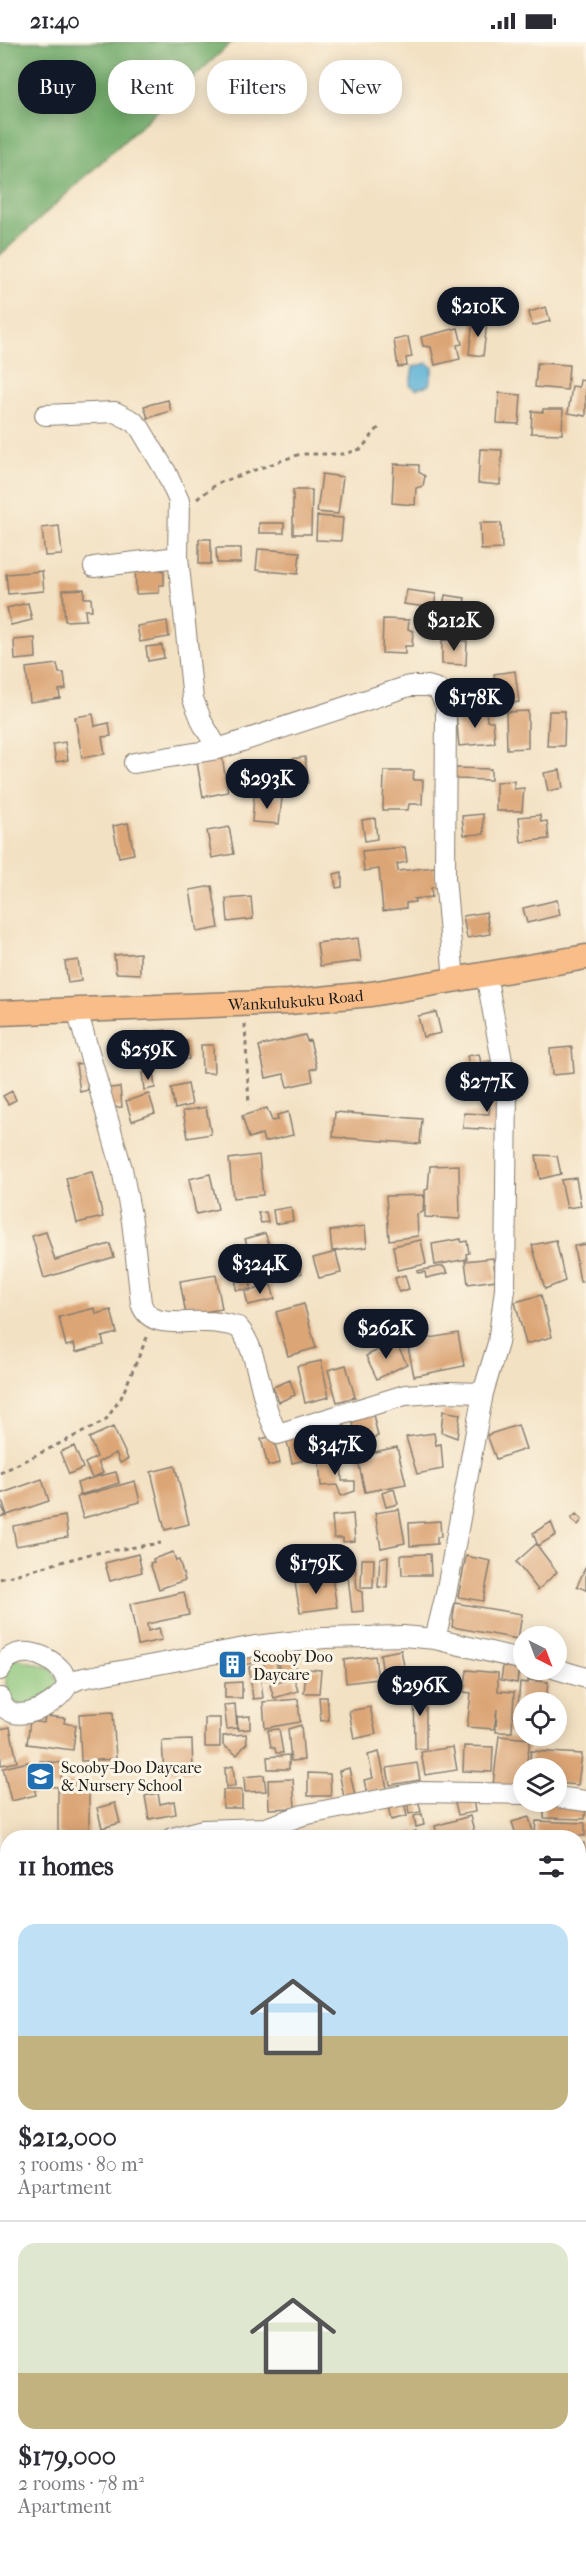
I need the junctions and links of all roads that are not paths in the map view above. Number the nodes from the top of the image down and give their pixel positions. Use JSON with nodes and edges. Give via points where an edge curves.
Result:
{"nodes":[{"id":1,"x":45,"y":415,"type":"dead end"},
{"id":2,"x":178,"y":557,"type":"junction"},
{"id":3,"x":94,"y":567,"type":"dead end"},
{"id":4,"x":218,"y":749,"type":"junction"},
{"id":5,"x":134,"y":763,"type":"dead end"},
{"id":6,"x":586,"y":957,"type":"edge"},
{"id":7,"x":486,"y":974,"type":"junction"},
{"id":8,"x":454,"y":980,"type":"junction"},
{"id":9,"x":77,"y":1010,"type":"junction"},
{"id":10,"x":0,"y":1013,"type":"edge"},
{"id":11,"x":483,"y":1393,"type":"junction"},
{"id":12,"x":435,"y":1639,"type":"junction"},
{"id":13,"x":513,"y":1657,"type":"edge"},
{"id":14,"x":0,"y":1670,"type":"edge"},
{"id":15,"x":567,"y":1672,"type":"edge"},
{"id":16,"x":586,"y":1678,"type":"edge"},
{"id":17,"x":77,"y":1680,"type":"junction"},
{"id":18,"x":0,"y":1698,"type":"edge"},
{"id":19,"x":513,"y":1794,"type":"edge"},
{"id":20,"x":567,"y":1798,"type":"edge"},
{"id":21,"x":586,"y":1801,"type":"edge"},
{"id":22,"x":203,"y":1830,"type":"edge"}],
"edges":[{"from":1,"to":2,"type":"street","via":[[115,412],[133,421],[148,441],[179,501]]},
{"from":2,"to":3,"type":"street"},
{"from":2,"to":4,"type":"street","via":[[193,699]]},
{"from":4,"to":5,"type":"street"},
{"from":4,"to":8,"type":"street","via":[[409,686],[438,689],[446,706],[445,877]]},
{"from":6,"to":7,"type":"main road","name":"Wankulukuku Road"},
{"from":7,"to":8,"type":"main road","name":"Wankulukuku Road"},
{"from":7,"to":11,"type":"street","via":[[507,1088],[506,1257],[503,1314]]},
{"from":8,"to":9,"type":"main road","name":"Wankulukuku Road","via":[[371,994],[243,1004]]},
{"from":9,"to":10,"type":"main road","name":"Wankulukuku Road"},
{"from":9,"to":11,"type":"street","via":[[122,1169],[141,1303],[146,1313],[155,1320],[238,1327],[246,1339],[278,1434],[405,1395]]},
{"from":11,"to":12,"type":"street"},
{"from":12,"to":13,"type":"street"},
{"from":12,"to":17,"type":"street","via":[[324,1638],[255,1646]]},
{"from":14,"to":17,"type":"street","via":[[11,1654],[30,1652]]},
{"from":15,"to":16,"type":"street"},
{"from":17,"to":18,"type":"street","via":[[49,1705],[20,1714],[10,1712]]},
{"from":19,"to":22,"type":"street","via":[[420,1792],[303,1815],[266,1828]]},
{"from":20,"to":21,"type":"street"}]}
